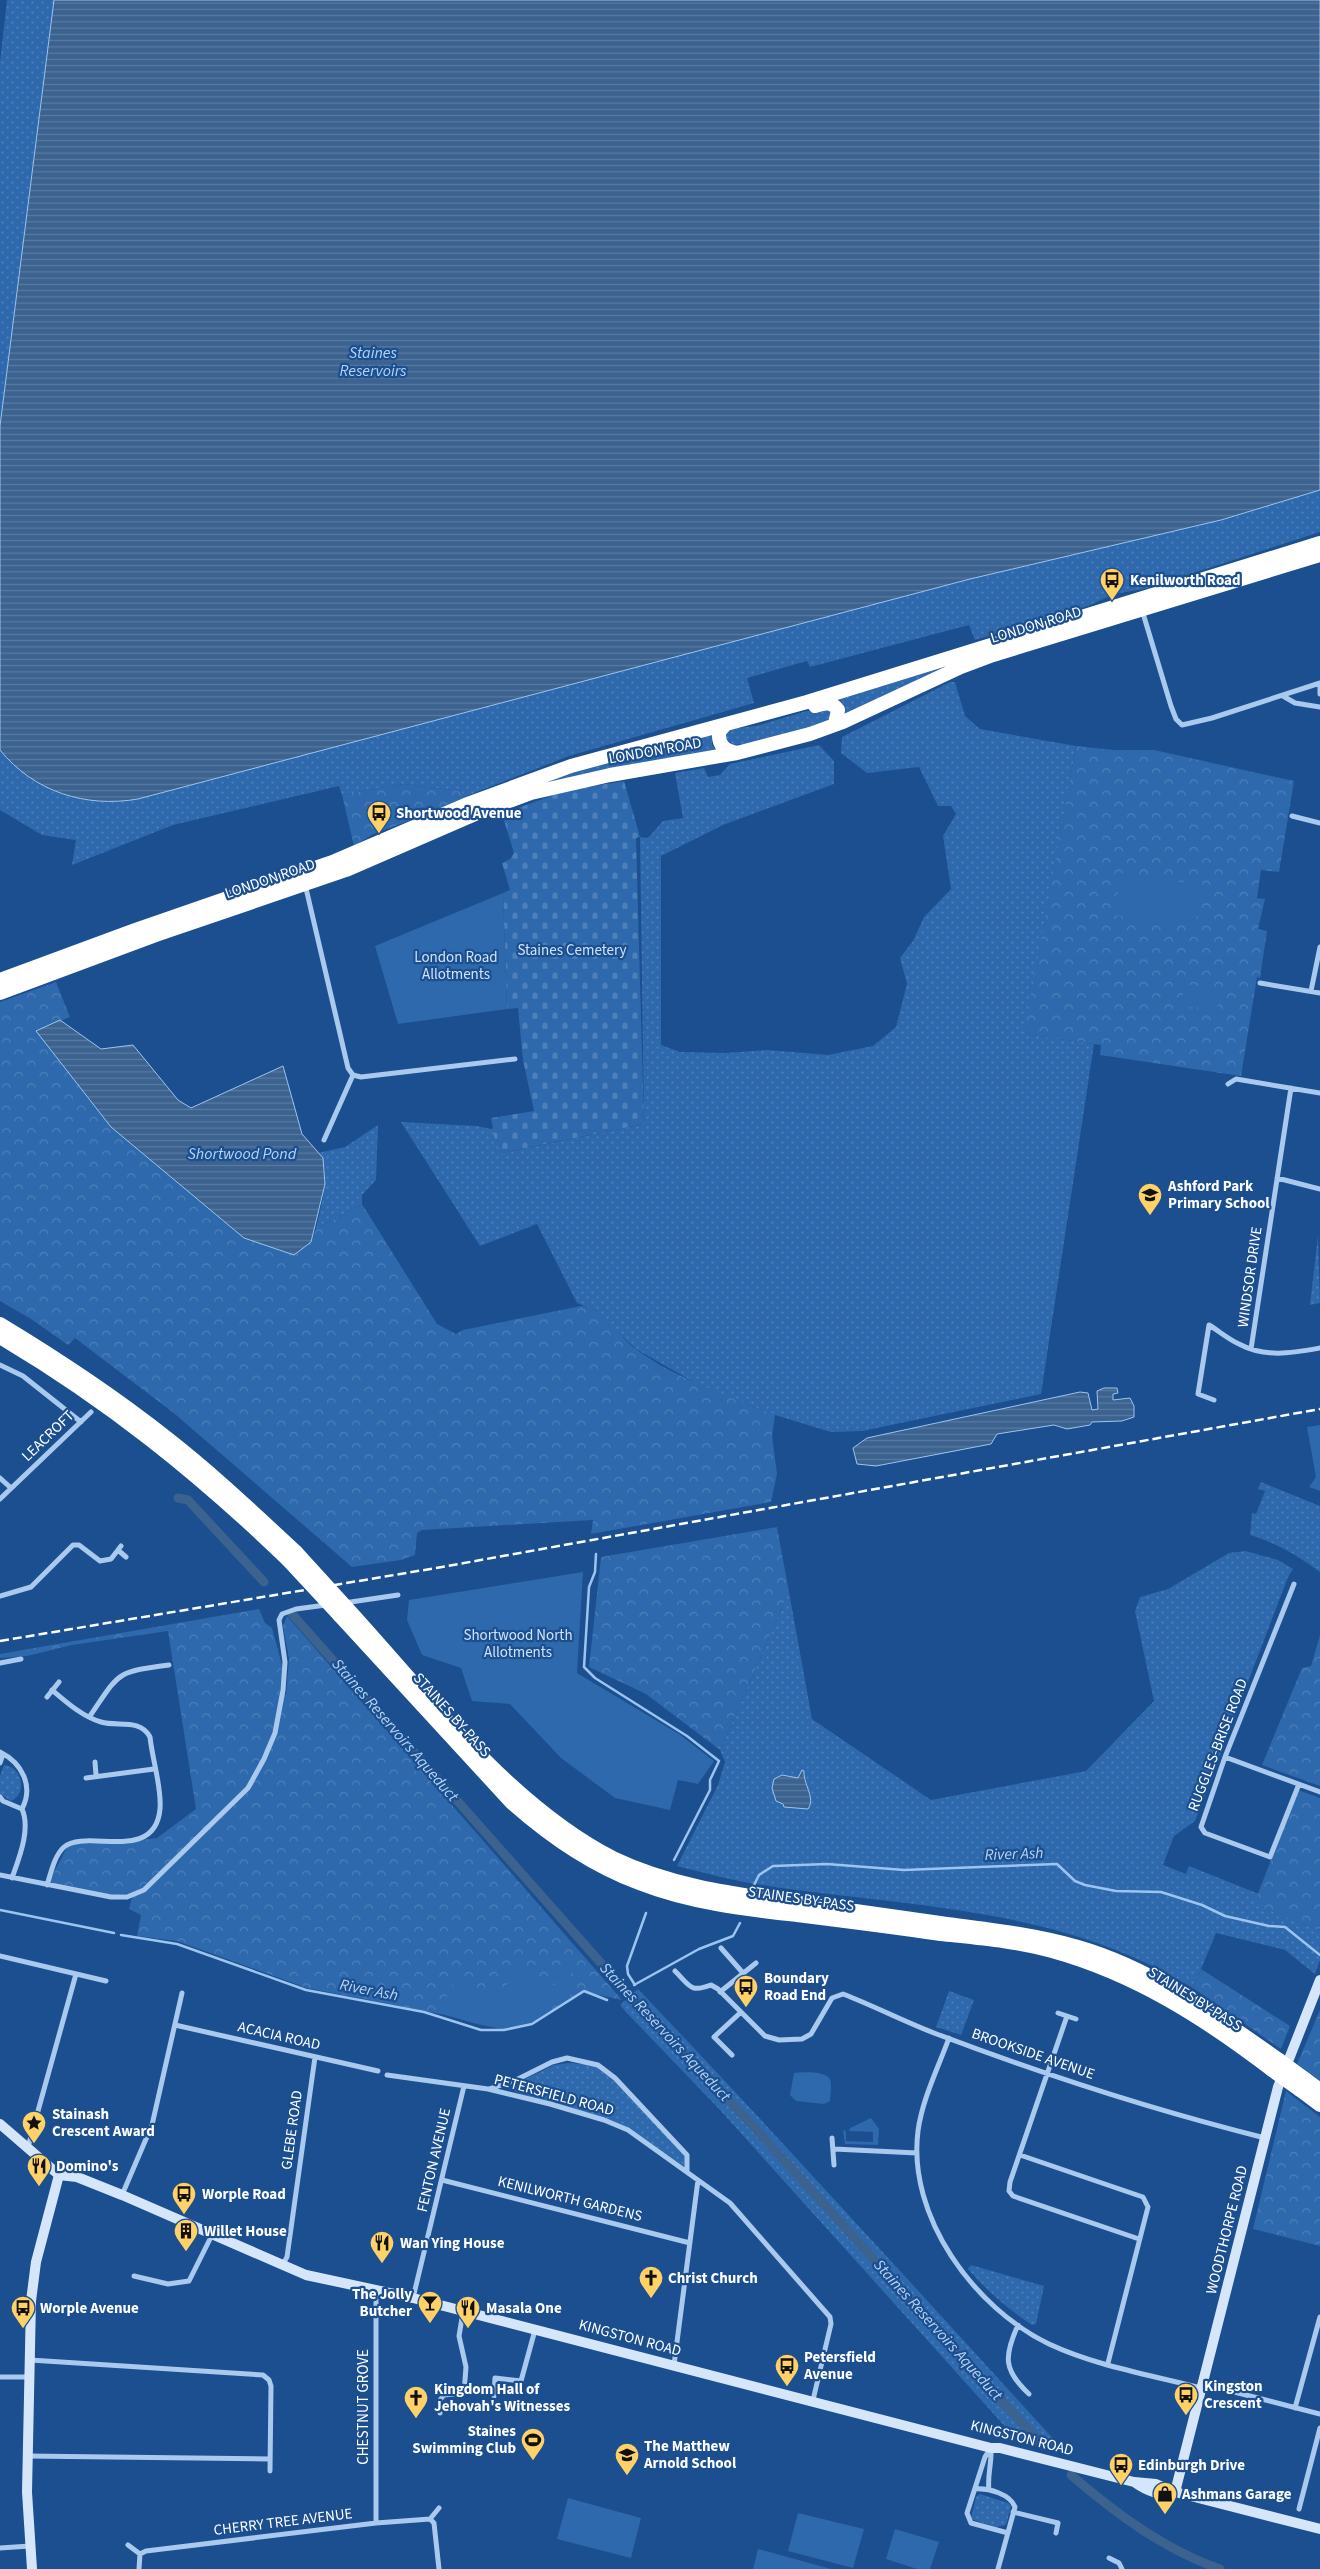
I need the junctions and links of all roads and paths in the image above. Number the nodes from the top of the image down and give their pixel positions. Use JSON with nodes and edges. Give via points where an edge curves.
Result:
{"nodes":[{"id":1,"x":1320,"y":543,"type":"edge"},
{"id":2,"x":1320,"y":555,"type":"edge"},
{"id":3,"x":1142,"y":610,"type":"junction"},
{"id":4,"x":1320,"y":683,"type":"edge"},
{"id":5,"x":1320,"y":694,"type":"edge"},
{"id":6,"x":1284,"y":696,"type":"junction"},
{"id":7,"x":1320,"y":707,"type":"edge"},
{"id":8,"x":747,"y":719,"type":"junction"},
{"id":9,"x":835,"y":724,"type":"junction"},
{"id":10,"x":724,"y":726,"type":"junction"},
{"id":11,"x":737,"y":753,"type":"junction"},
{"id":12,"x":1292,"y":816,"type":"dead end"},
{"id":13,"x":1320,"y":823,"type":"edge"},
{"id":14,"x":305,"y":884,"type":"junction"},
{"id":15,"x":1320,"y":947,"type":"edge"},
{"id":16,"x":0,"y":980,"type":"edge"},
{"id":17,"x":1260,"y":983,"type":"dead end"},
{"id":18,"x":1311,"y":991,"type":"junction"},
{"id":19,"x":1320,"y":992,"type":"edge"},
{"id":20,"x":0,"y":993,"type":"edge"},
{"id":21,"x":515,"y":1059,"type":"dead end"},
{"id":22,"x":353,"y":1076,"type":"junction"},
{"id":23,"x":1228,"y":1084,"type":"dead end"},
{"id":24,"x":1292,"y":1088,"type":"junction"},
{"id":25,"x":1320,"y":1093,"type":"edge"},
{"id":26,"x":324,"y":1140,"type":"dead end"},
{"id":27,"x":1277,"y":1178,"type":"junction"},
{"id":28,"x":1320,"y":1189,"type":"edge"},
{"id":29,"x":0,"y":1324,"type":"edge"},
{"id":30,"x":0,"y":1337,"type":"edge"},
{"id":31,"x":1320,"y":1348,"type":"edge"},
{"id":32,"x":1251,"y":1350,"type":"junction"},
{"id":33,"x":0,"y":1365,"type":"edge"},
{"id":34,"x":96,"y":1392,"type":"junction"},
{"id":35,"x":1214,"y":1400,"type":"dead end"},
{"id":36,"x":91,"y":1412,"type":"dead end"},
{"id":37,"x":81,"y":1422,"type":"junction"},
{"id":38,"x":0,"y":1478,"type":"edge"},
{"id":39,"x":11,"y":1488,"type":"junction"},
{"id":40,"x":0,"y":1499,"type":"edge"},
{"id":41,"x":126,"y":1556,"type":"dead end"},
{"id":42,"x":1294,"y":1584,"type":"dead end"},
{"id":43,"x":398,"y":1595,"type":"dead end"},
{"id":44,"x":0,"y":1596,"type":"edge"},
{"id":45,"x":21,"y":1659,"type":"dead end"},
{"id":46,"x":0,"y":1663,"type":"edge"},
{"id":47,"x":169,"y":1665,"type":"dead end"},
{"id":48,"x":59,"y":1682,"type":"dead end"},
{"id":49,"x":52,"y":1690,"type":"junction"},
{"id":50,"x":47,"y":1697,"type":"dead end"},
{"id":51,"x":90,"y":1716,"type":"junction"},
{"id":52,"x":1,"y":1753,"type":"edge"},
{"id":53,"x":1225,"y":1757,"type":"junction"},
{"id":54,"x":95,"y":1762,"type":"dead end"},
{"id":55,"x":0,"y":1763,"type":"edge"},
{"id":56,"x":154,"y":1769,"type":"junction"},
{"id":57,"x":96,"y":1775,"type":"junction"},
{"id":58,"x":86,"y":1778,"type":"dead end"},
{"id":59,"x":1299,"y":1784,"type":"junction"},
{"id":60,"x":1320,"y":1792,"type":"edge"},
{"id":61,"x":0,"y":1796,"type":"edge"},
{"id":62,"x":22,"y":1809,"type":"junction"},
{"id":63,"x":0,"y":1876,"type":"edge"},
{"id":64,"x":12,"y":1878,"type":"junction"},
{"id":65,"x":47,"y":1885,"type":"junction"},
{"id":66,"x":721,"y":1948,"type":"dead end"},
{"id":67,"x":0,"y":1956,"type":"edge"},
{"id":68,"x":756,"y":1963,"type":"dead end"},
{"id":69,"x":675,"y":1971,"type":"dead end"},
{"id":70,"x":743,"y":1973,"type":"junction"},
{"id":71,"x":76,"y":1974,"type":"junction"},
{"id":72,"x":1320,"y":1980,"type":"edge"},
{"id":73,"x":106,"y":1982,"type":"dead end"},
{"id":74,"x":720,"y":1992,"type":"junction"},
{"id":75,"x":182,"y":1993,"type":"dead end"},
{"id":76,"x":740,"y":2013,"type":"junction"},
{"id":77,"x":1058,"y":2013,"type":"dead end"},
{"id":78,"x":1068,"y":2016,"type":"junction"},
{"id":79,"x":1076,"y":2019,"type":"dead end"},
{"id":80,"x":175,"y":2026,"type":"junction"},
{"id":81,"x":949,"y":2038,"type":"junction"},
{"id":82,"x":732,"y":2055,"type":"dead end"},
{"id":83,"x":315,"y":2058,"type":"junction"},
{"id":84,"x":378,"y":2071,"type":"dead end"},
{"id":85,"x":1048,"y":2073,"type":"junction"},
{"id":86,"x":387,"y":2075,"type":"dead end"},
{"id":87,"x":1302,"y":2084,"type":"junction"},
{"id":88,"x":464,"y":2086,"type":"junction"},
{"id":89,"x":488,"y":2089,"type":"junction"},
{"id":90,"x":1320,"y":2090,"type":"edge"},
{"id":91,"x":1320,"y":2105,"type":"edge"},
{"id":92,"x":0,"y":2124,"type":"edge"},
{"id":93,"x":832,"y":2138,"type":"dead end"},
{"id":94,"x":1266,"y":2138,"type":"junction"},
{"id":95,"x":27,"y":2148,"type":"junction"},
{"id":96,"x":834,"y":2149,"type":"junction"},
{"id":97,"x":917,"y":2153,"type":"junction"},
{"id":98,"x":1020,"y":2155,"type":"junction"},
{"id":99,"x":834,"y":2165,"type":"dead end"},
{"id":100,"x":687,"y":2172,"type":"junction"},
{"id":101,"x":59,"y":2174,"type":"junction"},
{"id":102,"x":442,"y":2180,"type":"junction"},
{"id":103,"x":698,"y":2180,"type":"junction"},
{"id":104,"x":122,"y":2195,"type":"junction"},
{"id":105,"x":212,"y":2235,"type":"junction"},
{"id":106,"x":1139,"y":2239,"type":"junction"},
{"id":107,"x":690,"y":2243,"type":"junction"},
{"id":108,"x":283,"y":2264,"type":"junction"},
{"id":109,"x":134,"y":2276,"type":"dead end"},
{"id":110,"x":376,"y":2292,"type":"junction"},
{"id":111,"x":412,"y":2298,"type":"junction"},
{"id":112,"x":463,"y":2312,"type":"junction"},
{"id":113,"x":1320,"y":2317,"type":"edge"},
{"id":114,"x":1018,"y":2324,"type":"junction"},
{"id":115,"x":535,"y":2329,"type":"junction"},
{"id":116,"x":29,"y":2360,"type":"junction"},
{"id":117,"x":1108,"y":2363,"type":"junction"},
{"id":118,"x":674,"y":2366,"type":"junction"},
{"id":119,"x":0,"y":2377,"type":"edge"},
{"id":120,"x":29,"y":2377,"type":"junction"},
{"id":121,"x":1202,"y":2386,"type":"junction"},
{"id":122,"x":1029,"y":2394,"type":"dead end"},
{"id":123,"x":494,"y":2396,"type":"dead end"},
{"id":124,"x":813,"y":2400,"type":"junction"},
{"id":125,"x":1295,"y":2408,"type":"junction"},
{"id":126,"x":440,"y":2413,"type":"dead end"},
{"id":127,"x":1320,"y":2414,"type":"edge"},
{"id":128,"x":1320,"y":2428,"type":"edge"},
{"id":129,"x":991,"y":2448,"type":"junction"},
{"id":130,"x":28,"y":2456,"type":"junction"},
{"id":131,"x":270,"y":2459,"type":"junction"},
{"id":132,"x":270,"y":2471,"type":"dead end"},
{"id":133,"x":975,"y":2489,"type":"junction"},
{"id":134,"x":989,"y":2490,"type":"junction"},
{"id":135,"x":1175,"y":2492,"type":"junction"},
{"id":136,"x":439,"y":2508,"type":"dead end"},
{"id":137,"x":1299,"y":2509,"type":"dead end"},
{"id":138,"x":1014,"y":2512,"type":"junction"},
{"id":139,"x":430,"y":2519,"type":"junction"},
{"id":140,"x":376,"y":2523,"type":"junction"},
{"id":141,"x":1320,"y":2529,"type":"edge"},
{"id":142,"x":1008,"y":2533,"type":"junction"},
{"id":143,"x":1056,"y":2533,"type":"dead end"},
{"id":144,"x":128,"y":2545,"type":"dead end"},
{"id":145,"x":30,"y":2546,"type":"junction"},
{"id":146,"x":0,"y":2548,"type":"edge"},
{"id":147,"x":140,"y":2554,"type":"junction"},
{"id":148,"x":1109,"y":2558,"type":"dead end"},
{"id":149,"x":32,"y":2569,"type":"edge"},
{"id":150,"x":139,"y":2569,"type":"edge"},
{"id":151,"x":439,"y":2569,"type":"edge"},
{"id":152,"x":998,"y":2569,"type":"edge"},
{"id":153,"x":1122,"y":2569,"type":"edge"}],
"edges":[{"from":1,"to":8,"type":"highway"},
{"from":2,"to":3,"type":"highway","name":"LONDON ROAD"},
{"from":3,"to":6,"type":"street","via":[[1178,723],[1184,725]]},
{"from":3,"to":9,"type":"highway","name":"LONDON ROAD","via":[[961,667]]},
{"from":4,"to":5,"type":"street"},
{"from":4,"to":6,"type":"street"},
{"from":6,"to":7,"type":"street","via":[[1295,703]]},
{"from":8,"to":9,"type":"highway","via":[[764,720],[827,703],[838,710]]},
{"from":8,"to":10,"type":"highway"},
{"from":9,"to":11,"type":"highway","name":"LONDON ROAD"},
{"from":10,"to":11,"type":"highway","via":[[719,732],[721,743],[728,752]]},
{"from":10,"to":16,"type":"highway","via":[[535,778],[335,861]]},
{"from":11,"to":14,"type":"highway","name":"LONDON ROAD","via":[[610,775],[531,793]]},
{"from":12,"to":13,"type":"street"},
{"from":14,"to":20,"type":"highway","name":"LONDON ROAD"},
{"from":14,"to":22,"type":"street","via":[[348,1068]]},
{"from":15,"to":18,"type":"street"},
{"from":17,"to":18,"type":"street"},
{"from":18,"to":19,"type":"street"},
{"from":21,"to":22,"type":"street"},
{"from":22,"to":26,"type":"street"},
{"from":23,"to":24,"type":"street","via":[[1236,1079]]},
{"from":24,"to":25,"type":"street"},
{"from":24,"to":27,"type":"street","name":"WINDSOR DRIVE"},
{"from":27,"to":28,"type":"street"},
{"from":27,"to":32,"type":"street","name":"WINDSOR DRIVE"},
{"from":29,"to":34,"type":"highway"},
{"from":30,"to":34,"type":"highway"},
{"from":31,"to":32,"type":"street","via":[[1273,1354]]},
{"from":32,"to":35,"type":"street","via":[[1209,1326],[1198,1394]]},
{"from":33,"to":37,"type":"street","via":[[23,1376]]},
{"from":34,"to":87,"type":"highway","name":"STAINES BY-PASS","bridge":true,"via":[[192,1458],[344,1612],[511,1802],[536,1824],[597,1864],[639,1883],[700,1901],[1049,1950],[1132,1979],[1172,2000]]},
{"from":36,"to":37,"type":"street","name":"LEACROFT"},
{"from":37,"to":39,"type":"street","name":"LEACROFT"},
{"from":38,"to":39,"type":"street"},
{"from":39,"to":40,"type":"street","name":"LEACROFT"},
{"from":41,"to":44,"type":"street","via":[[120,1548],[111,1559],[100,1561],[79,1545],[73,1545],[31,1587]]},
{"from":42,"to":53,"type":"street","name":"RUGGLES-BRISE ROAD"},
{"from":43,"to":65,"type":"street","via":[[296,1609],[282,1614],[279,1620],[283,1681],[275,1732],[264,1759],[248,1788],[144,1890],[127,1897],[111,1897]]},
{"from":45,"to":46,"type":"street"},
{"from":47,"to":51,"type":"street","via":[[120,1675]]},
{"from":48,"to":49,"type":"street"},
{"from":49,"to":50,"type":"street"},
{"from":49,"to":51,"type":"street"},
{"from":51,"to":56,"type":"street","via":[[101,1722],[143,1727],[150,1737]]},
{"from":52,"to":55,"type":"street"},
{"from":52,"to":62,"type":"street","via":[[17,1763],[25,1776],[26,1800]]},
{"from":53,"to":59,"type":"street"},
{"from":53,"to":59,"type":"street","name":"RUGGLES-BRISE ROAD","via":[[1201,1827],[1205,1833],[1270,1857]]},
{"from":54,"to":57,"type":"street"},
{"from":56,"to":57,"type":"street"},
{"from":56,"to":65,"type":"street","via":[[160,1808],[151,1831],[117,1843],[69,1844],[57,1856]]},
{"from":57,"to":58,"type":"street"},
{"from":59,"to":60,"type":"street"},
{"from":61,"to":62,"type":"street"},
{"from":62,"to":64,"type":"street","via":[[25,1816],[22,1845]]},
{"from":63,"to":64,"type":"street"},
{"from":64,"to":65,"type":"street"},
{"from":66,"to":70,"type":"street"},
{"from":67,"to":71,"type":"street"},
{"from":68,"to":70,"type":"street"},
{"from":69,"to":74,"type":"street","via":[[693,1989],[712,1985]]},
{"from":70,"to":74,"type":"street"},
{"from":71,"to":73,"type":"street"},
{"from":71,"to":95,"type":"street"},
{"from":72,"to":94,"type":"street","name":"WOODTHORPE ROAD","via":[[1278,2087]]},
{"from":74,"to":76,"type":"street"},
{"from":75,"to":80,"type":"street"},
{"from":76,"to":81,"type":"street","name":"BROOKSIDE AVENUE","via":[[765,2036],[779,2040],[802,2039],[814,2029],[832,1998],[843,1994]]},
{"from":76,"to":82,"type":"street","via":[[714,2036]]},
{"from":77,"to":78,"type":"street"},
{"from":78,"to":79,"type":"street"},
{"from":78,"to":85,"type":"street"},
{"from":80,"to":83,"type":"street","name":"ACACIA ROAD"},
{"from":80,"to":104,"type":"street","via":[[152,2125]]},
{"from":81,"to":85,"type":"street","name":"BROOKSIDE AVENUE"},
{"from":81,"to":97,"type":"street","via":[[921,2119]]},
{"from":83,"to":84,"type":"street","name":"ACACIA ROAD"},
{"from":83,"to":108,"type":"street","name":"GLEBE ROAD","via":[[287,2257]]},
{"from":85,"to":94,"type":"street","name":"BROOKSIDE AVENUE","via":[[1199,2121]]},
{"from":85,"to":98,"type":"street"},
{"from":86,"to":88,"type":"street","name":"PETERSFIELD ROAD"},
{"from":87,"to":90,"type":"highway","name":"STAINES BY-PASS"},
{"from":87,"to":91,"type":"highway","name":"STAINES BY-PASS"},
{"from":88,"to":89,"type":"street","name":"PETERSFIELD ROAD"},
{"from":88,"to":102,"type":"street","name":"FENTON AVENUE"},
{"from":89,"to":100,"type":"street","name":"PETERSFIELD ROAD","via":[[604,2120],[628,2130]]},
{"from":89,"to":100,"type":"street","via":[[567,2058],[598,2065],[615,2078],[687,2155]]},
{"from":92,"to":95,"type":"street","name":"KINGSTON ROAD"},
{"from":93,"to":96,"type":"street"},
{"from":94,"to":121,"type":"street","name":"WOODTHORPE ROAD"},
{"from":95,"to":101,"type":"street","name":"KINGSTON ROAD"},
{"from":96,"to":97,"type":"street"},
{"from":96,"to":99,"type":"street"},
{"from":97,"to":114,"type":"street","via":[[924,2203],[948,2251],[958,2267]]},
{"from":98,"to":106,"type":"street","via":[[1143,2198],[1148,2207]]},
{"from":98,"to":106,"type":"street","via":[[1009,2187],[1014,2196]]},
{"from":100,"to":103,"type":"street","name":"PETERSFIELD ROAD"},
{"from":101,"to":104,"type":"street","name":"KINGSTON ROAD","via":[[77,2177]]},
{"from":101,"to":116,"type":"street","via":[[36,2262]]},
{"from":102,"to":107,"type":"street","name":"KENILWORTH GARDENS"},
{"from":102,"to":111,"type":"street","name":"FENTON AVENUE"},
{"from":103,"to":107,"type":"street"},
{"from":103,"to":124,"type":"street","via":[[730,2203],[830,2317],[832,2324]]},
{"from":104,"to":105,"type":"street","name":"KINGSTON ROAD"},
{"from":105,"to":108,"type":"street","name":"KINGSTON ROAD"},
{"from":105,"to":109,"type":"street","via":[[189,2281],[168,2284]]},
{"from":106,"to":117,"type":"street"},
{"from":107,"to":118,"type":"street"},
{"from":108,"to":110,"type":"street","name":"KINGSTON ROAD","via":[[317,2279]]},
{"from":110,"to":111,"type":"street","name":"KINGSTON ROAD"},
{"from":110,"to":140,"type":"street","name":"CHESTNUT GROVE"},
{"from":111,"to":112,"type":"street","name":"KINGSTON ROAD"},
{"from":112,"to":115,"type":"street","name":"KINGSTON ROAD"},
{"from":112,"to":126,"type":"street","via":[[459,2336],[466,2367],[464,2393],[444,2395],[440,2400]]},
{"from":113,"to":125,"type":"street"},
{"from":114,"to":117,"type":"street","via":[[1058,2348]]},
{"from":114,"to":122,"type":"street","via":[[1007,2361],[1014,2380]]},
{"from":115,"to":118,"type":"street","name":"KINGSTON ROAD"},
{"from":115,"to":123,"type":"street","via":[[521,2381],[495,2378]]},
{"from":116,"to":120,"type":"street"},
{"from":116,"to":131,"type":"street","via":[[263,2375],[271,2386]]},
{"from":117,"to":121,"type":"street"},
{"from":118,"to":124,"type":"street","name":"KINGSTON ROAD"},
{"from":119,"to":120,"type":"street"},
{"from":120,"to":130,"type":"street"},
{"from":121,"to":125,"type":"street"},
{"from":121,"to":135,"type":"street","name":"WOODTHORPE ROAD"},
{"from":124,"to":129,"type":"street","name":"KINGSTON ROAD"},
{"from":125,"to":127,"type":"street"},
{"from":128,"to":137,"type":"street"},
{"from":129,"to":133,"type":"street","via":[[984,2457]]},
{"from":129,"to":134,"type":"street","via":[[992,2460],[987,2479]]},
{"from":129,"to":135,"type":"street","name":"KINGSTON ROAD","via":[[1134,2482],[1156,2484]]},
{"from":130,"to":131,"type":"street"},
{"from":130,"to":145,"type":"street"},
{"from":131,"to":132,"type":"street"},
{"from":133,"to":134,"type":"street"},
{"from":133,"to":142,"type":"street","via":[[967,2513],[971,2523]]},
{"from":134,"to":138,"type":"street","via":[[1013,2502]]},
{"from":135,"to":141,"type":"street","name":"KINGSTON ROAD"},
{"from":136,"to":139,"type":"street"},
{"from":138,"to":142,"type":"street"},
{"from":138,"to":143,"type":"street","via":[[1058,2523]]},
{"from":139,"to":140,"type":"street","name":"CHERRY TREE AVENUE"},
{"from":139,"to":151,"type":"street","via":[[434,2523]]},
{"from":140,"to":147,"type":"street","name":"CHERRY TREE AVENUE"},
{"from":142,"to":152,"type":"street"},
{"from":144,"to":147,"type":"street"},
{"from":145,"to":146,"type":"street"},
{"from":145,"to":149,"type":"street"},
{"from":147,"to":150,"type":"street"},
{"from":148,"to":153,"type":"street","via":[[1119,2563]]}]}
